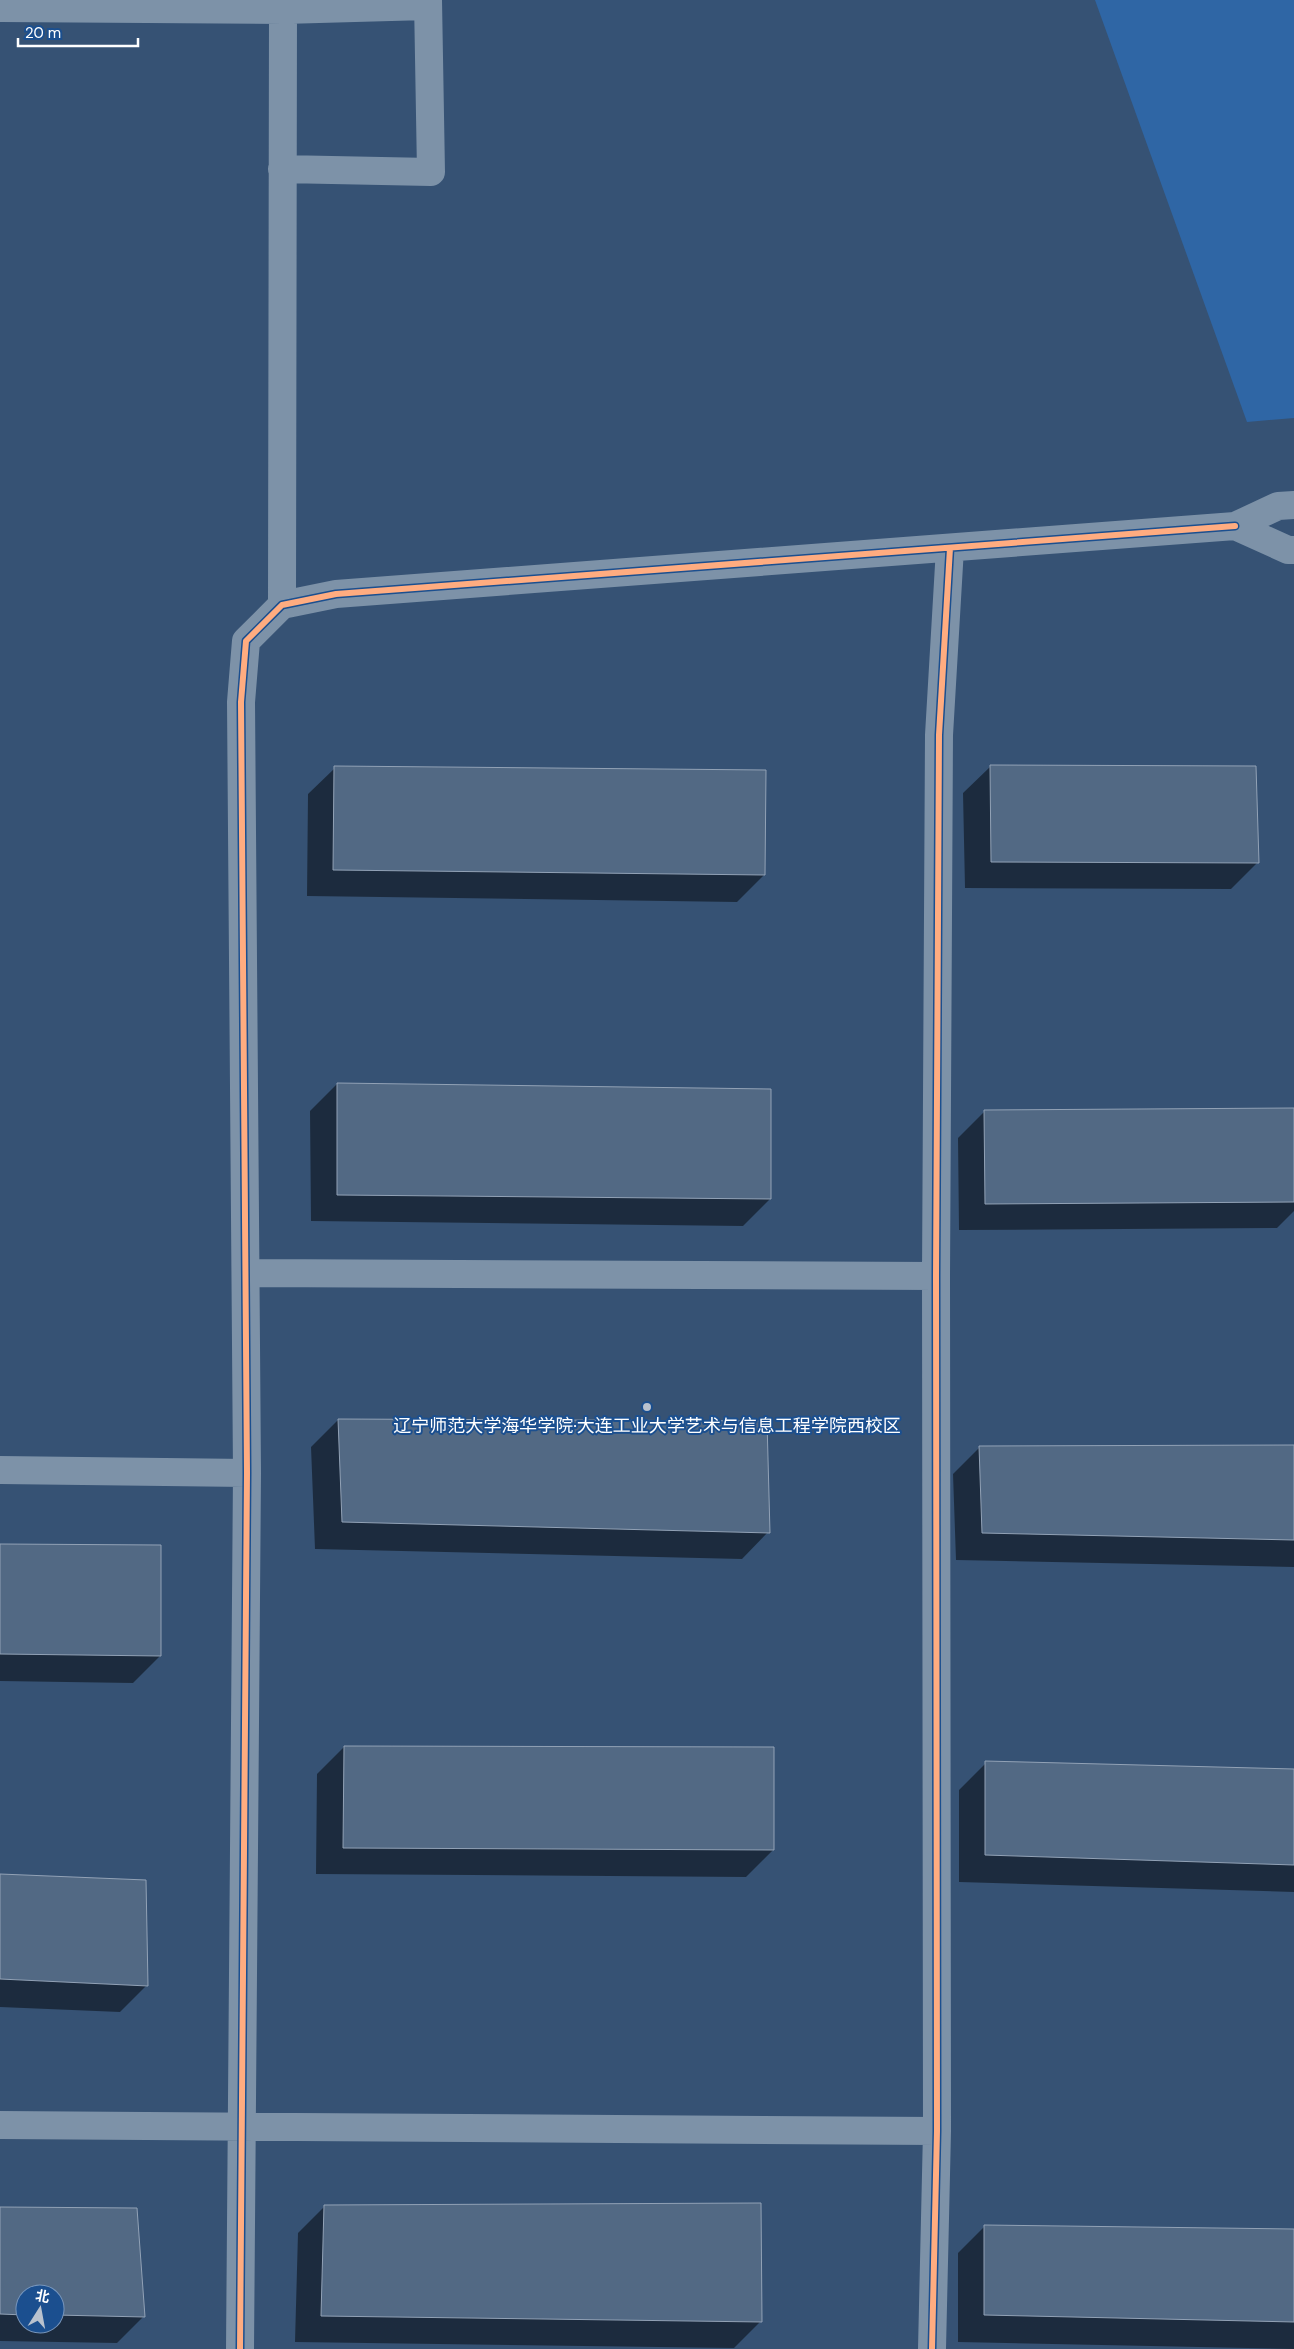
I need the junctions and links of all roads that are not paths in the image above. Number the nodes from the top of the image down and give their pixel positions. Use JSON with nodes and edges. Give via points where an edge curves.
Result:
{"nodes":[{"id":1,"x":428,"y":3,"type":"edge"},
{"id":2,"x":0,"y":8,"type":"edge"},
{"id":3,"x":283,"y":10,"type":"junction"},
{"id":4,"x":282,"y":169,"type":"junction"},
{"id":5,"x":1294,"y":504,"type":"edge"},
{"id":6,"x":1235,"y":526,"type":"junction"},
{"id":7,"x":950,"y":548,"type":"junction"},
{"id":8,"x":1294,"y":550,"type":"edge"},
{"id":9,"x":282,"y":605,"type":"junction"},
{"id":10,"x":246,"y":1273,"type":"junction"},
{"id":11,"x":936,"y":1276,"type":"junction"},
{"id":12,"x":0,"y":1470,"type":"edge"},
{"id":13,"x":247,"y":1473,"type":"junction"},
{"id":14,"x":0,"y":2125,"type":"edge"},
{"id":15,"x":242,"y":2127,"type":"junction"},
{"id":16,"x":937,"y":2131,"type":"junction"},
{"id":17,"x":240,"y":2349,"type":"edge"},
{"id":18,"x":932,"y":2349,"type":"edge"}],
"edges":[{"from":1,"to":3,"type":"street"},
{"from":1,"to":4,"type":"street","via":[[431,172]]},
{"from":2,"to":3,"type":"street"},
{"from":3,"to":4,"type":"street"},
{"from":4,"to":9,"type":"street"},
{"from":5,"to":6,"type":"street","via":[[1278,506]]},
{"from":6,"to":7,"type":"street"},
{"from":6,"to":8,"type":"street"},
{"from":7,"to":9,"type":"street","via":[[336,594]]},
{"from":7,"to":11,"type":"street","via":[[939,735]]},
{"from":9,"to":10,"type":"street","via":[[246,640],[241,702]]},
{"from":10,"to":11,"type":"street"},
{"from":10,"to":13,"type":"street"},
{"from":11,"to":16,"type":"street"},
{"from":12,"to":13,"type":"street"},
{"from":13,"to":15,"type":"street"},
{"from":14,"to":15,"type":"street"},
{"from":15,"to":16,"type":"street"},
{"from":15,"to":17,"type":"street"},
{"from":16,"to":18,"type":"street"}]}
